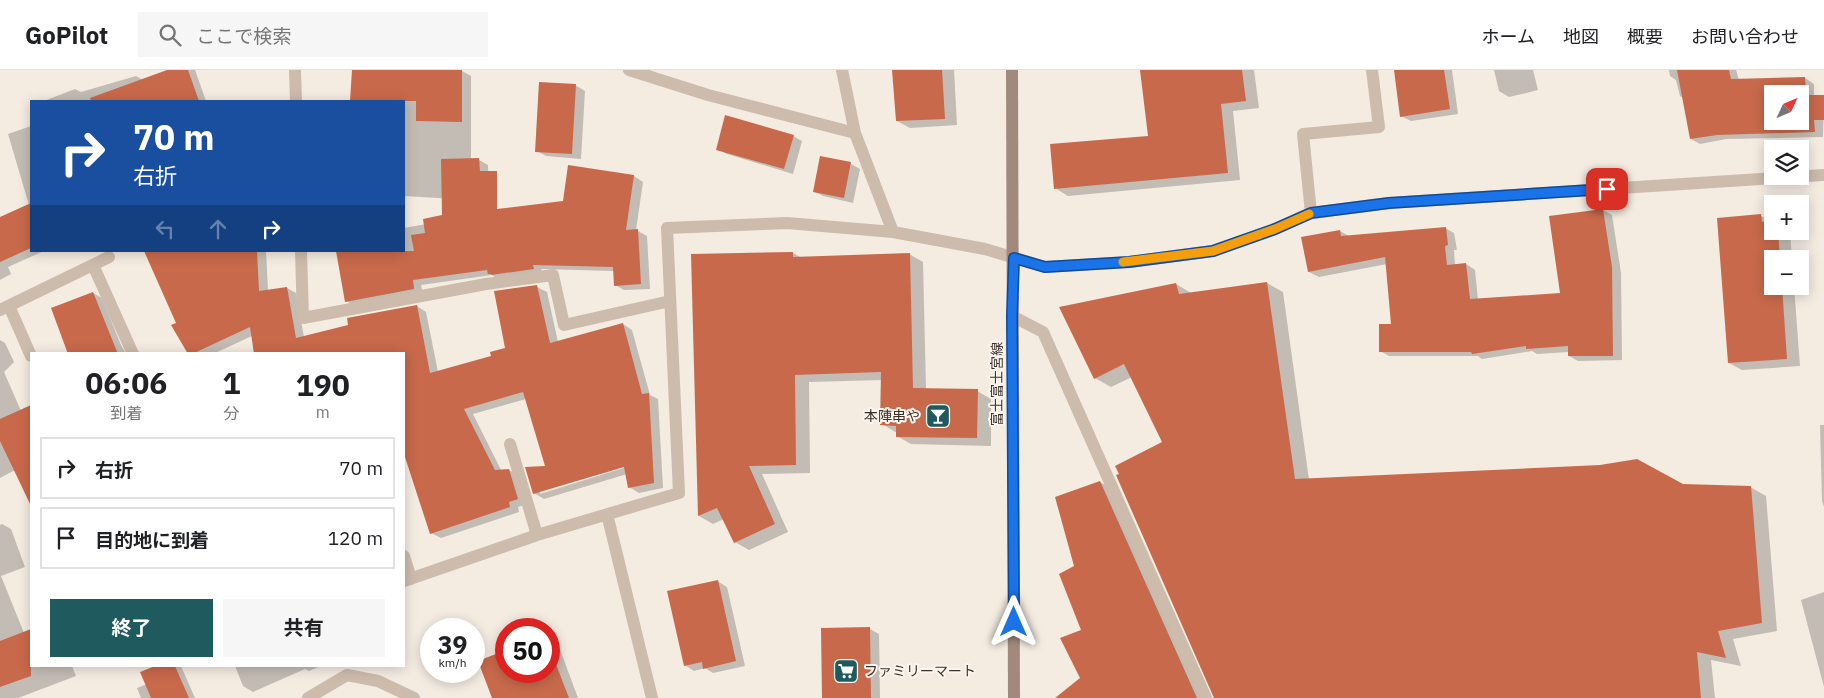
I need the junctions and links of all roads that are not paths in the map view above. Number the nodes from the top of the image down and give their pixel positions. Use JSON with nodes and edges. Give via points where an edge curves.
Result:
{"nodes":[{"id":1,"x":295,"y":70,"type":"edge"},
{"id":2,"x":629,"y":70,"type":"edge"},
{"id":3,"x":842,"y":70,"type":"edge"},
{"id":4,"x":1012,"y":70,"type":"edge"},
{"id":5,"x":1372,"y":70,"type":"edge"},
{"id":6,"x":296,"y":100,"type":"edge"},
{"id":7,"x":855,"y":133,"type":"junction"},
{"id":8,"x":1824,"y":175,"type":"edge"},
{"id":9,"x":1311,"y":213,"type":"junction"},
{"id":10,"x":893,"y":232,"type":"junction"},
{"id":11,"x":300,"y":252,"type":"edge"},
{"id":12,"x":109,"y":257,"type":"dead end"},
{"id":13,"x":1014,"y":258,"type":"junction"},
{"id":14,"x":93,"y":265,"type":"junction"},
{"id":15,"x":670,"y":301,"type":"junction"},
{"id":16,"x":4,"y":308,"type":"edge"},
{"id":17,"x":1012,"y":316,"type":"junction"},
{"id":18,"x":132,"y":352,"type":"edge"},
{"id":19,"x":30,"y":354,"type":"edge"},
{"id":20,"x":510,"y":444,"type":"dead end"},
{"id":21,"x":607,"y":514,"type":"junction"},
{"id":22,"x":537,"y":535,"type":"junction"},
{"id":23,"x":405,"y":562,"type":"edge"},
{"id":24,"x":408,"y":580,"type":"edge"},
{"id":25,"x":347,"y":671,"type":"edge"},
{"id":26,"x":308,"y":698,"type":"edge"},
{"id":27,"x":414,"y":698,"type":"edge"},
{"id":28,"x":652,"y":698,"type":"edge"},
{"id":29,"x":1014,"y":698,"type":"edge"},
{"id":30,"x":1206,"y":698,"type":"edge"}],
"edges":[{"from":1,"to":6,"type":"street"},
{"from":2,"to":7,"type":"street","via":[[708,95]]},
{"from":3,"to":7,"type":"street"},
{"from":4,"to":13,"type":"main road","name":"富士富士宮線"},
{"from":5,"to":9,"type":"street","via":[[1379,127],[1303,134]]},
{"from":7,"to":10,"type":"street"},
{"from":8,"to":9,"type":"street","via":[[1389,203]]},
{"from":9,"to":13,"type":"street","via":[[1213,251],[1129,262],[1045,267]]},
{"from":10,"to":13,"type":"street","via":[[986,249]]},
{"from":10,"to":15,"type":"street","via":[[787,223],[668,228]]},
{"from":11,"to":15,"type":"street","via":[[302,318],[553,275],[564,325]]},
{"from":12,"to":14,"type":"street"},
{"from":13,"to":17,"type":"main road","name":"富士富士宮線"},
{"from":14,"to":16,"type":"street"},
{"from":14,"to":18,"type":"street"},
{"from":15,"to":21,"type":"street","via":[[679,493]]},
{"from":16,"to":19,"type":"street"},
{"from":17,"to":29,"type":"main road","name":"富士富士宮線"},
{"from":17,"to":30,"type":"street","via":[[1043,332]]},
{"from":20,"to":22,"type":"street"},
{"from":21,"to":22,"type":"street"},
{"from":21,"to":28,"type":"street"},
{"from":22,"to":24,"type":"street"},
{"from":23,"to":24,"type":"street"},
{"from":25,"to":26,"type":"street"},
{"from":25,"to":27,"type":"street"}]}
